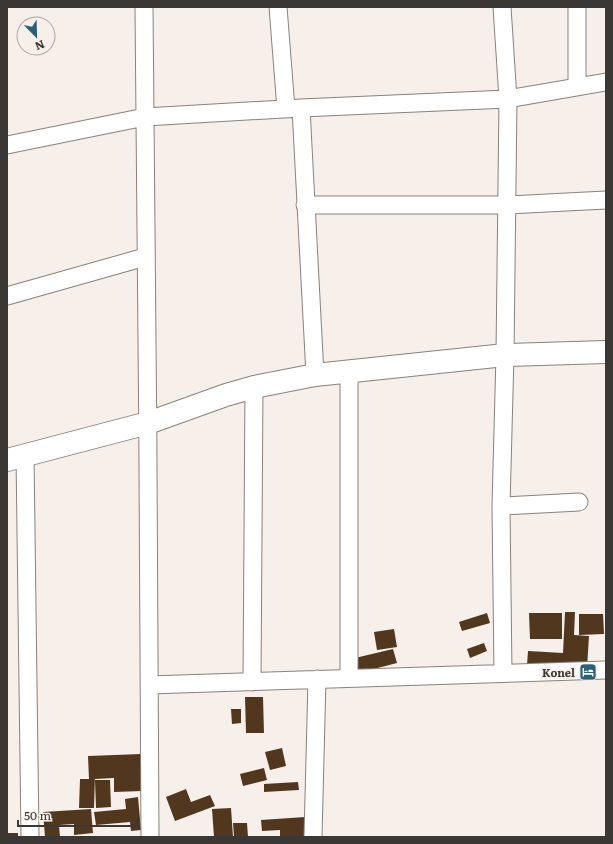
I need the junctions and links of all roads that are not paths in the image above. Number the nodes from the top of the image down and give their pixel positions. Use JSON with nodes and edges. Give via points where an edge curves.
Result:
{"nodes":[{"id":1,"x":144,"y":7,"type":"edge"},
{"id":2,"x":278,"y":7,"type":"edge"},
{"id":3,"x":502,"y":7,"type":"edge"},
{"id":4,"x":577,"y":7,"type":"edge"},
{"id":5,"x":606,"y":82,"type":"edge"},
{"id":6,"x":577,"y":87,"type":"junction"},
{"id":7,"x":508,"y":99,"type":"junction"},
{"id":8,"x":294,"y":108,"type":"junction"},
{"id":9,"x":145,"y":117,"type":"junction"},
{"id":10,"x":7,"y":145,"type":"edge"},
{"id":11,"x":606,"y":200,"type":"edge"},
{"id":12,"x":305,"y":205,"type":"junction"},
{"id":13,"x":506,"y":205,"type":"junction"},
{"id":14,"x":145,"y":257,"type":"junction"},
{"id":15,"x":7,"y":296,"type":"edge"},
{"id":16,"x":606,"y":352,"type":"edge"},
{"id":17,"x":504,"y":355,"type":"junction"},
{"id":18,"x":348,"y":371,"type":"junction"},
{"id":19,"x":315,"y":375,"type":"junction"},
{"id":20,"x":254,"y":387,"type":"junction"},
{"id":21,"x":148,"y":423,"type":"junction"},
{"id":22,"x":16,"y":458,"type":"edge"},
{"id":23,"x":578,"y":502,"type":"dead end"},
{"id":24,"x":501,"y":506,"type":"junction"},
{"id":25,"x":606,"y":670,"type":"edge"},
{"id":26,"x":503,"y":673,"type":"junction"},
{"id":27,"x":349,"y":678,"type":"junction"},
{"id":28,"x":317,"y":680,"type":"junction"},
{"id":29,"x":252,"y":682,"type":"junction"},
{"id":30,"x":149,"y":685,"type":"junction"},
{"id":31,"x":30,"y":837,"type":"edge"},
{"id":32,"x":150,"y":837,"type":"edge"},
{"id":33,"x":313,"y":837,"type":"edge"}],
"edges":[{"from":1,"to":9,"type":"street"},
{"from":2,"to":8,"type":"street"},
{"from":3,"to":7,"type":"street"},
{"from":4,"to":6,"type":"street"},
{"from":5,"to":6,"type":"street"},
{"from":6,"to":7,"type":"street"},
{"from":7,"to":8,"type":"street"},
{"from":7,"to":13,"type":"street"},
{"from":8,"to":9,"type":"street"},
{"from":8,"to":12,"type":"street"},
{"from":9,"to":10,"type":"street"},
{"from":9,"to":14,"type":"street"},
{"from":11,"to":13,"type":"street"},
{"from":12,"to":13,"type":"street"},
{"from":12,"to":19,"type":"street"},
{"from":13,"to":17,"type":"street"},
{"from":14,"to":15,"type":"street"},
{"from":14,"to":21,"type":"street"},
{"from":16,"to":17,"type":"street"},
{"from":17,"to":18,"type":"street"},
{"from":17,"to":24,"type":"street"},
{"from":18,"to":19,"type":"street"},
{"from":18,"to":27,"type":"street"},
{"from":19,"to":20,"type":"street"},
{"from":20,"to":21,"type":"street"},
{"from":20,"to":29,"type":"street"},
{"from":21,"to":22,"type":"street"},
{"from":21,"to":30,"type":"street"},
{"from":22,"to":31,"type":"street"},
{"from":23,"to":24,"type":"street"},
{"from":24,"to":26,"type":"street"},
{"from":25,"to":26,"type":"street"},
{"from":26,"to":27,"type":"street"},
{"from":27,"to":28,"type":"street"},
{"from":28,"to":29,"type":"street"},
{"from":28,"to":33,"type":"street"},
{"from":29,"to":30,"type":"street"},
{"from":30,"to":32,"type":"street"}]}
